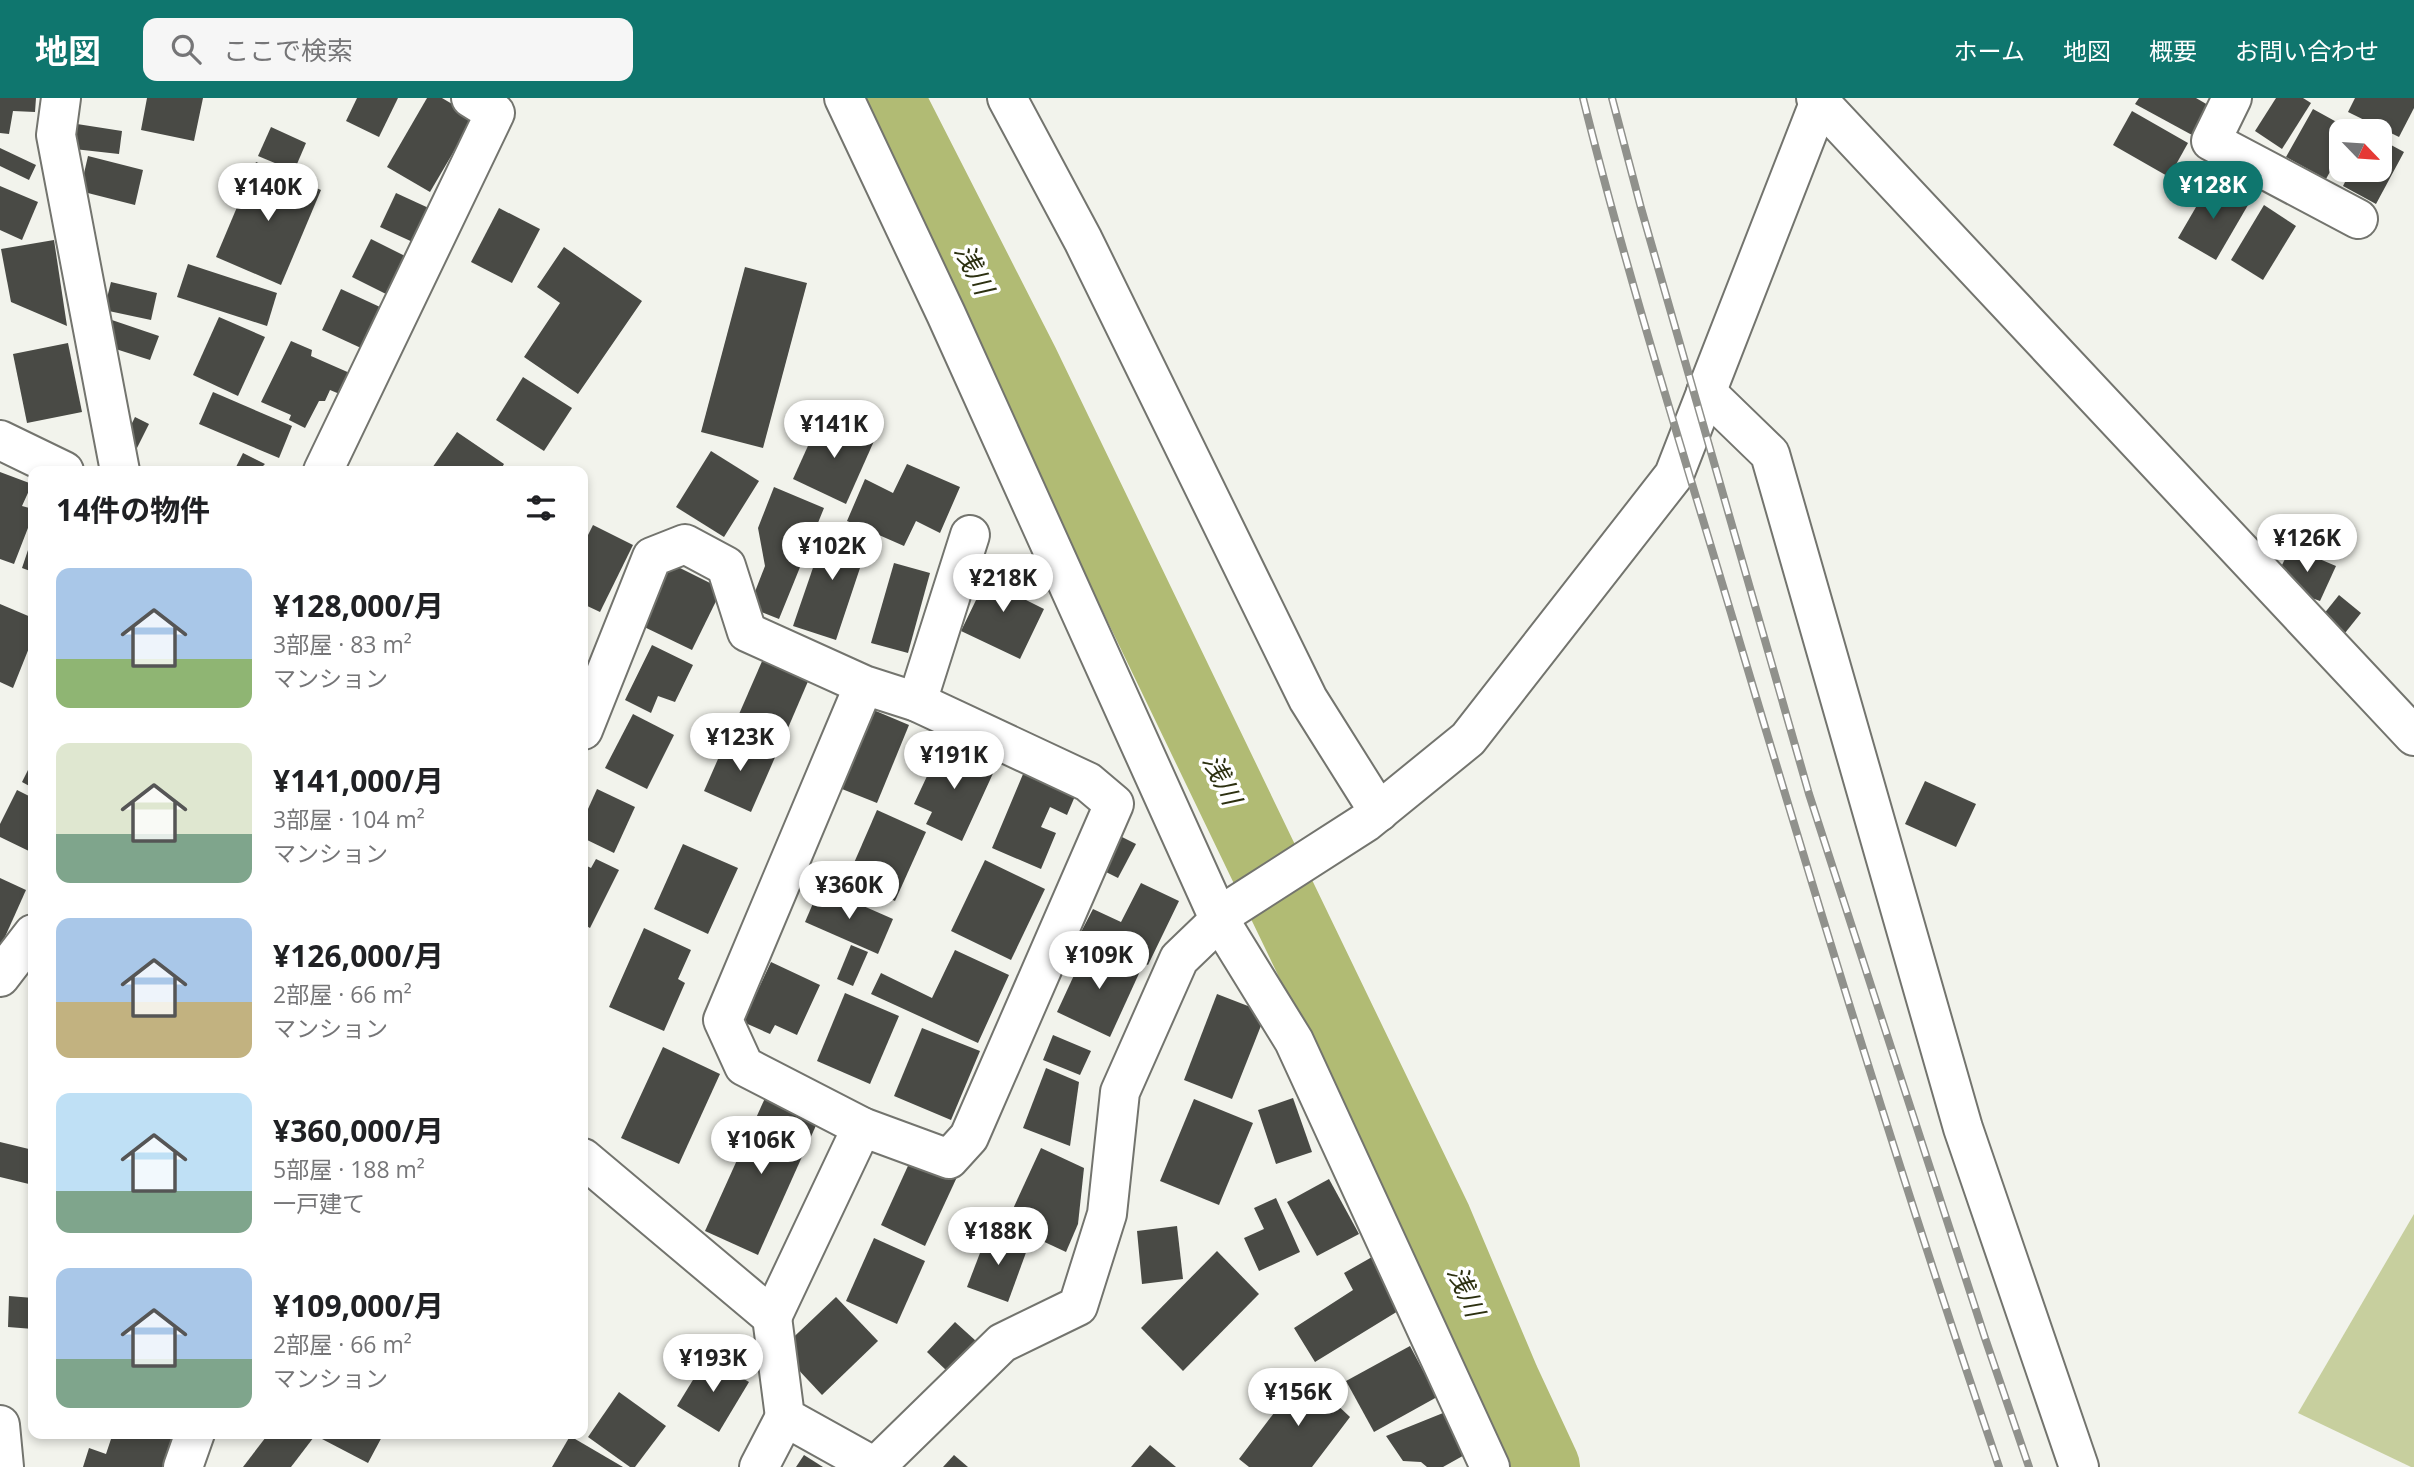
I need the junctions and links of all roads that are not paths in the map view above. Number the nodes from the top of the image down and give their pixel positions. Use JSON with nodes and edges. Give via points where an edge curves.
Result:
{"nodes":[{"id":1,"x":61,"y":98,"type":"edge"},
{"id":2,"x":471,"y":98,"type":"edge"},
{"id":3,"x":844,"y":98,"type":"edge"},
{"id":4,"x":1007,"y":98,"type":"edge"},
{"id":5,"x":2232,"y":98,"type":"edge"},
{"id":6,"x":1819,"y":99,"type":"edge"},
{"id":7,"x":2358,"y":219,"type":"dead end"},
{"id":8,"x":1706,"y":391,"type":"junction"},
{"id":9,"x":0,"y":440,"type":"edge"},
{"id":10,"x":54,"y":466,"type":"edge"},
{"id":11,"x":119,"y":466,"type":"edge"},
{"id":12,"x":325,"y":466,"type":"edge"},
{"id":13,"x":970,"y":535,"type":"dead end"},
{"id":14,"x":864,"y":685,"type":"junction"},
{"id":15,"x":917,"y":702,"type":"junction"},
{"id":16,"x":588,"y":717,"type":"edge"},
{"id":17,"x":2414,"y":736,"type":"edge"},
{"id":18,"x":1372,"y":817,"type":"junction"},
{"id":19,"x":1226,"y":915,"type":"junction"},
{"id":20,"x":28,"y":941,"type":"edge"},
{"id":21,"x":0,"y":978,"type":"edge"},
{"id":22,"x":862,"y":1127,"type":"junction"},
{"id":23,"x":588,"y":1162,"type":"edge"},
{"id":24,"x":772,"y":1317,"type":"junction"},
{"id":25,"x":785,"y":1417,"type":"junction"},
{"id":26,"x":0,"y":1425,"type":"edge"},
{"id":27,"x":193,"y":1439,"type":"edge"},
{"id":28,"x":4,"y":1467,"type":"edge"},
{"id":29,"x":183,"y":1467,"type":"edge"},
{"id":30,"x":759,"y":1467,"type":"edge"},
{"id":31,"x":875,"y":1467,"type":"edge"},
{"id":32,"x":1490,"y":1467,"type":"edge"},
{"id":33,"x":2079,"y":1467,"type":"edge"}],
"edges":[{"from":1,"to":11,"type":"street","via":[[56,135]]},
{"from":2,"to":12,"type":"street","via":[[495,113]]},
{"from":3,"to":19,"type":"street"},
{"from":4,"to":18,"type":"street","via":[[1083,240],[1308,699]]},
{"from":5,"to":7,"type":"street","via":[[2211,141]]},
{"from":6,"to":8,"type":"street"},
{"from":6,"to":17,"type":"street"},
{"from":8,"to":18,"type":"street","via":[[1674,475],[1468,739]]},
{"from":8,"to":33,"type":"street","via":[[1770,454],[1963,1128]]},
{"from":9,"to":10,"type":"street"},
{"from":13,"to":15,"type":"street"},
{"from":14,"to":15,"type":"street"},
{"from":14,"to":16,"type":"street","via":[[747,632],[726,566],[685,544],[652,557]]},
{"from":14,"to":22,"type":"street","via":[[723,1020],[744,1066]]},
{"from":15,"to":22,"type":"street","via":[[1088,782],[1114,804],[969,1137],[949,1159]]},
{"from":18,"to":19,"type":"street"},
{"from":19,"to":31,"type":"street","via":[[1179,959],[1120,1092],[1107,1214],[1078,1306],[1002,1343]]},
{"from":19,"to":32,"type":"street","via":[[1294,1041]]},
{"from":20,"to":21,"type":"street"},
{"from":22,"to":24,"type":"street"},
{"from":23,"to":24,"type":"street"},
{"from":24,"to":25,"type":"street"},
{"from":25,"to":30,"type":"street"},
{"from":25,"to":31,"type":"street"},
{"from":26,"to":28,"type":"street"},
{"from":27,"to":29,"type":"street"}]}
